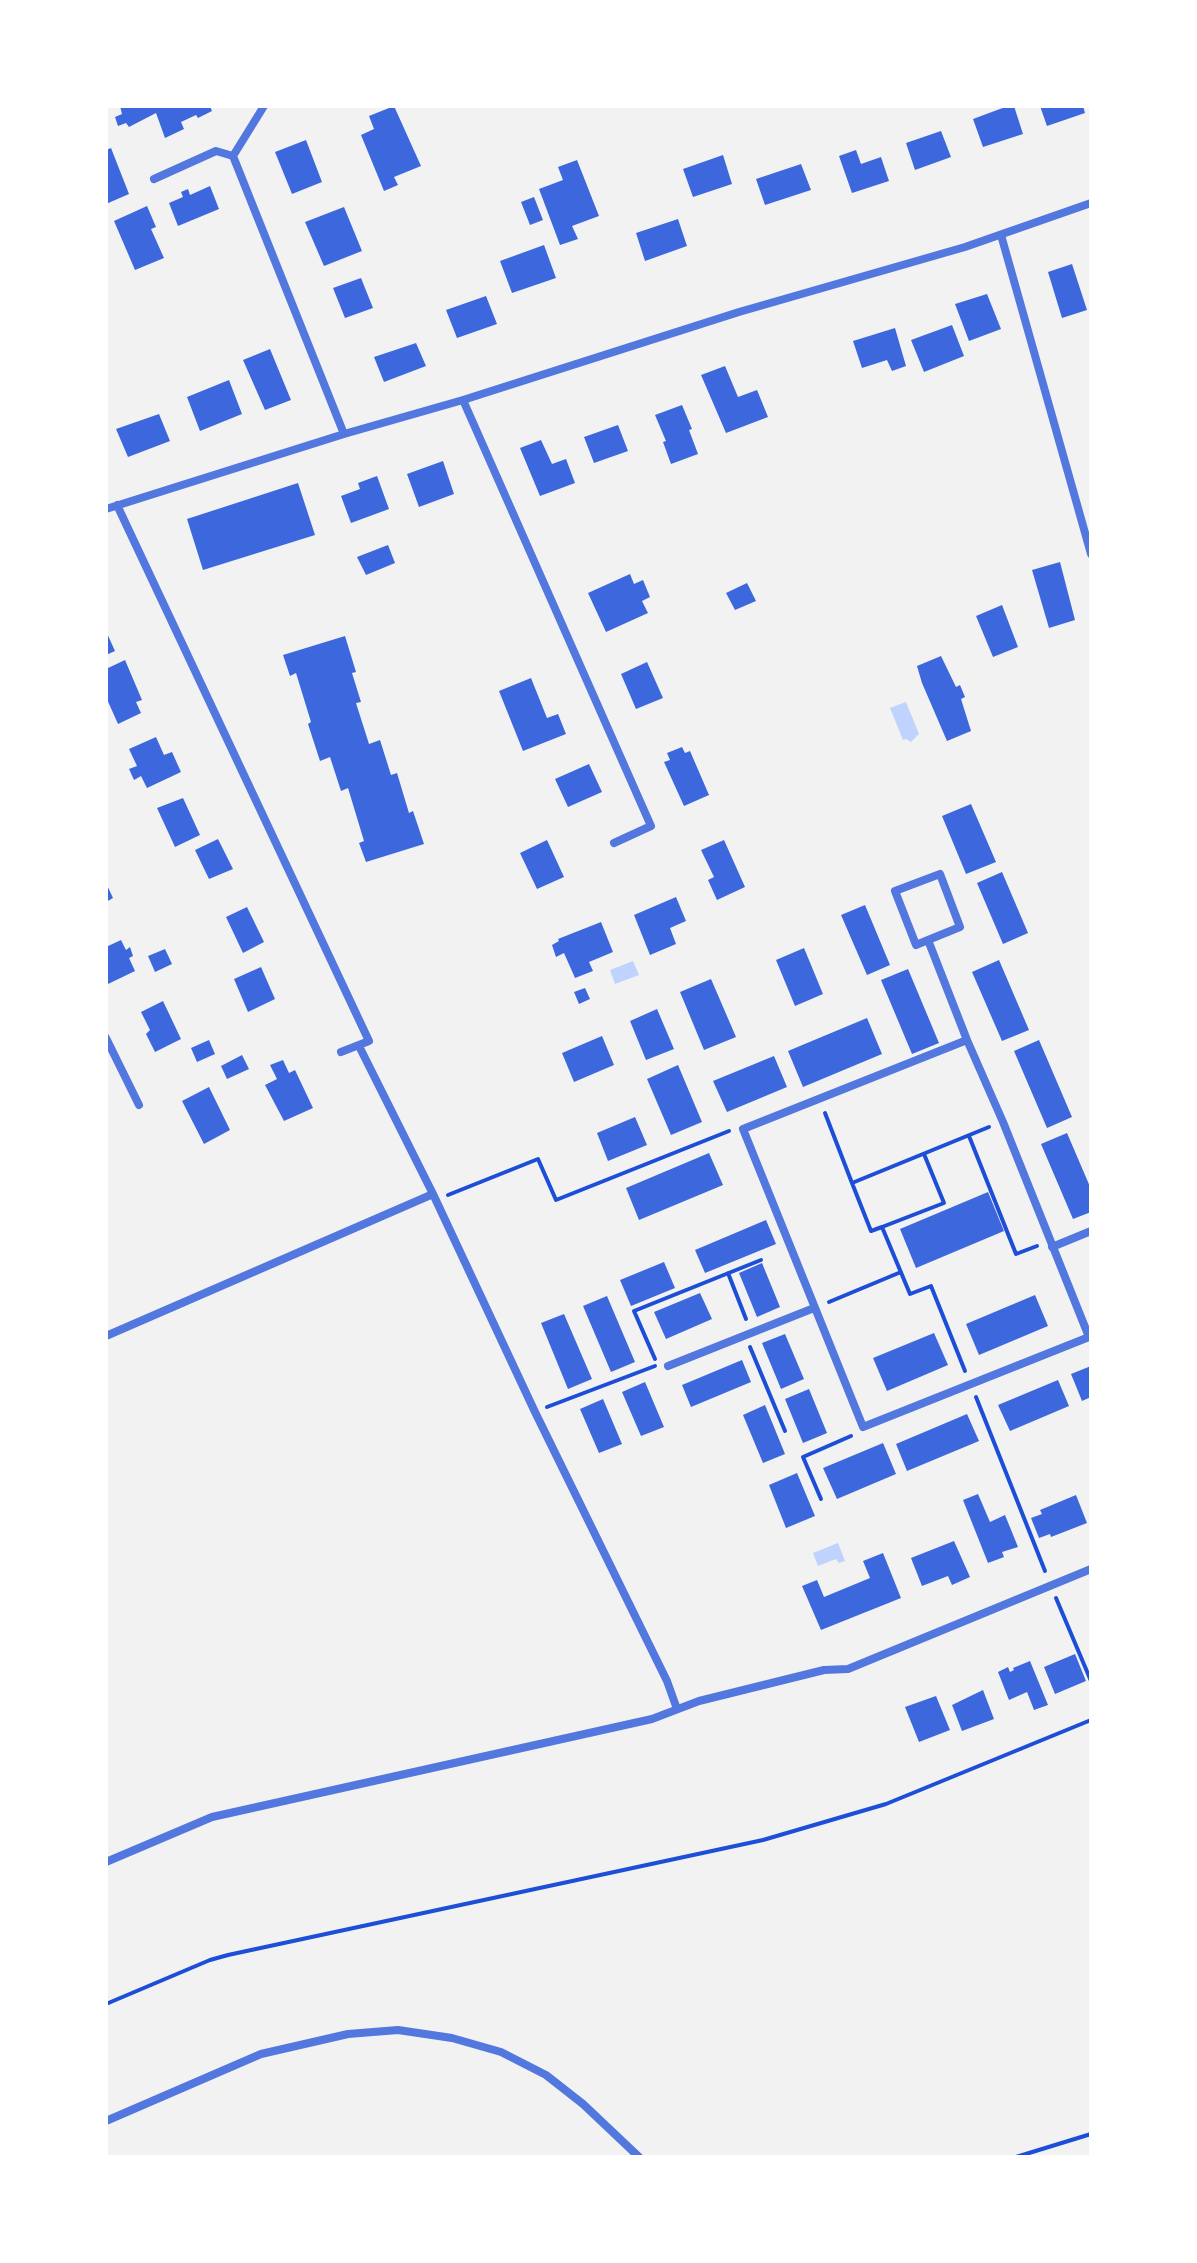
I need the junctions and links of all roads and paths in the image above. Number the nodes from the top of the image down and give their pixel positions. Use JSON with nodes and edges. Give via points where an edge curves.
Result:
{"nodes":[{"id":1,"x":264,"y":106,"type":"edge"},
{"id":2,"x":233,"y":156,"type":"junction"},
{"id":3,"x":154,"y":179,"type":"dead end"},
{"id":4,"x":1091,"y":203,"type":"edge"},
{"id":5,"x":1001,"y":235,"type":"junction"},
{"id":6,"x":463,"y":400,"type":"junction"},
{"id":7,"x":344,"y":434,"type":"junction"},
{"id":8,"x":117,"y":505,"type":"junction"},
{"id":9,"x":106,"y":509,"type":"edge"},
{"id":10,"x":1091,"y":554,"type":"edge"},
{"id":11,"x":614,"y":843,"type":"dead end"},
{"id":12,"x":928,"y":940,"type":"junction"},
{"id":13,"x":106,"y":1038,"type":"edge"},
{"id":14,"x":967,"y":1040,"type":"junction"},
{"id":15,"x":359,"y":1046,"type":"junction"},
{"id":16,"x":341,"y":1052,"type":"dead end"},
{"id":17,"x":819,"y":1098,"type":"junction"},
{"id":18,"x":139,"y":1105,"type":"dead end"},
{"id":19,"x":1003,"y":1122,"type":"junction"},
{"id":20,"x":743,"y":1129,"type":"junction"},
{"id":21,"x":969,"y":1136,"type":"junction"},
{"id":22,"x":852,"y":1183,"type":"junction"},
{"id":23,"x":435,"y":1197,"type":"junction"},
{"id":24,"x":882,"y":1227,"type":"dead end"},
{"id":25,"x":1091,"y":1231,"type":"edge"},
{"id":26,"x":1051,"y":1244,"type":"junction"},
{"id":27,"x":761,"y":1260,"type":"dead end"},
{"id":28,"x":901,"y":1272,"type":"dead end"},
{"id":29,"x":728,"y":1273,"type":"junction"},
{"id":30,"x":814,"y":1308,"type":"junction"},
{"id":31,"x":748,"y":1334,"type":"junction"},
{"id":32,"x":106,"y":1336,"type":"edge"},
{"id":33,"x":668,"y":1366,"type":"dead end"},
{"id":34,"x":535,"y":1412,"type":"junction"},
{"id":35,"x":863,"y":1427,"type":"junction"},
{"id":36,"x":785,"y":1431,"type":"dead end"},
{"id":37,"x":821,"y":1499,"type":"dead end"},
{"id":38,"x":1091,"y":1569,"type":"edge"},
{"id":39,"x":677,"y":1709,"type":"junction"},
{"id":40,"x":1091,"y":1720,"type":"edge"},
{"id":41,"x":106,"y":1862,"type":"edge"},
{"id":42,"x":106,"y":2004,"type":"edge"},
{"id":43,"x":106,"y":2121,"type":"edge"},
{"id":44,"x":1091,"y":2134,"type":"edge"},
{"id":45,"x":639,"y":2157,"type":"edge"},
{"id":46,"x":1016,"y":2157,"type":"edge"}],
"edges":[{"from":1,"to":2,"type":"street"},
{"from":2,"to":3,"type":"street","via":[[216,151]]},
{"from":2,"to":7,"type":"street"},
{"from":4,"to":5,"type":"street"},
{"from":5,"to":6,"type":"street"},
{"from":5,"to":10,"type":"street"},
{"from":6,"to":7,"type":"street"},
{"from":6,"to":11,"type":"street","via":[[651,826]]},
{"from":7,"to":8,"type":"street"},
{"from":8,"to":9,"type":"street"},
{"from":8,"to":15,"type":"street","via":[[369,1041]]},
{"from":12,"to":12,"type":"street","via":[[960,927],[940,874],[895,891],[916,945]]},
{"from":12,"to":14,"type":"street"},
{"from":13,"to":18,"type":"street"},
{"from":14,"to":17,"type":"street"},
{"from":14,"to":19,"type":"street"},
{"from":15,"to":16,"type":"street"},
{"from":15,"to":23,"type":"street"},
{"from":17,"to":20,"type":"street"},
{"from":17,"to":22,"type":"path"},
{"from":19,"to":21,"type":"path"},
{"from":19,"to":26,"type":"street"},
{"from":20,"to":23,"type":"path","via":[[556,1200],[538,1159]]},
{"from":20,"to":30,"type":"street"},
{"from":21,"to":22,"type":"path"},
{"from":21,"to":26,"type":"path","via":[[1016,1254]]},
{"from":22,"to":24,"type":"path","via":[[871,1231]]},
{"from":23,"to":32,"type":"street"},
{"from":23,"to":34,"type":"street"},
{"from":25,"to":26,"type":"street"},
{"from":26,"to":35,"type":"street","via":[[1089,1337]]},
{"from":27,"to":29,"type":"path"},
{"from":28,"to":30,"type":"path"},
{"from":29,"to":31,"type":"path"},
{"from":29,"to":34,"type":"path","via":[[634,1311],[657,1365]]},
{"from":30,"to":31,"type":"street"},
{"from":30,"to":35,"type":"street"},
{"from":31,"to":33,"type":"street"},
{"from":31,"to":36,"type":"path"},
{"from":34,"to":39,"type":"street"},
{"from":35,"to":37,"type":"path","via":[[803,1457]]},
{"from":38,"to":39,"type":"street","via":[[848,1669],[824,1670]]},
{"from":39,"to":41,"type":"street","via":[[652,1719],[212,1817]]},
{"from":40,"to":42,"type":"path","via":[[886,1804],[763,1840],[228,1955]]},
{"from":43,"to":45,"type":"street","via":[[261,2054],[348,2034],[398,2030],[501,2052],[546,2075]]},
{"from":44,"to":46,"type":"path"}]}
